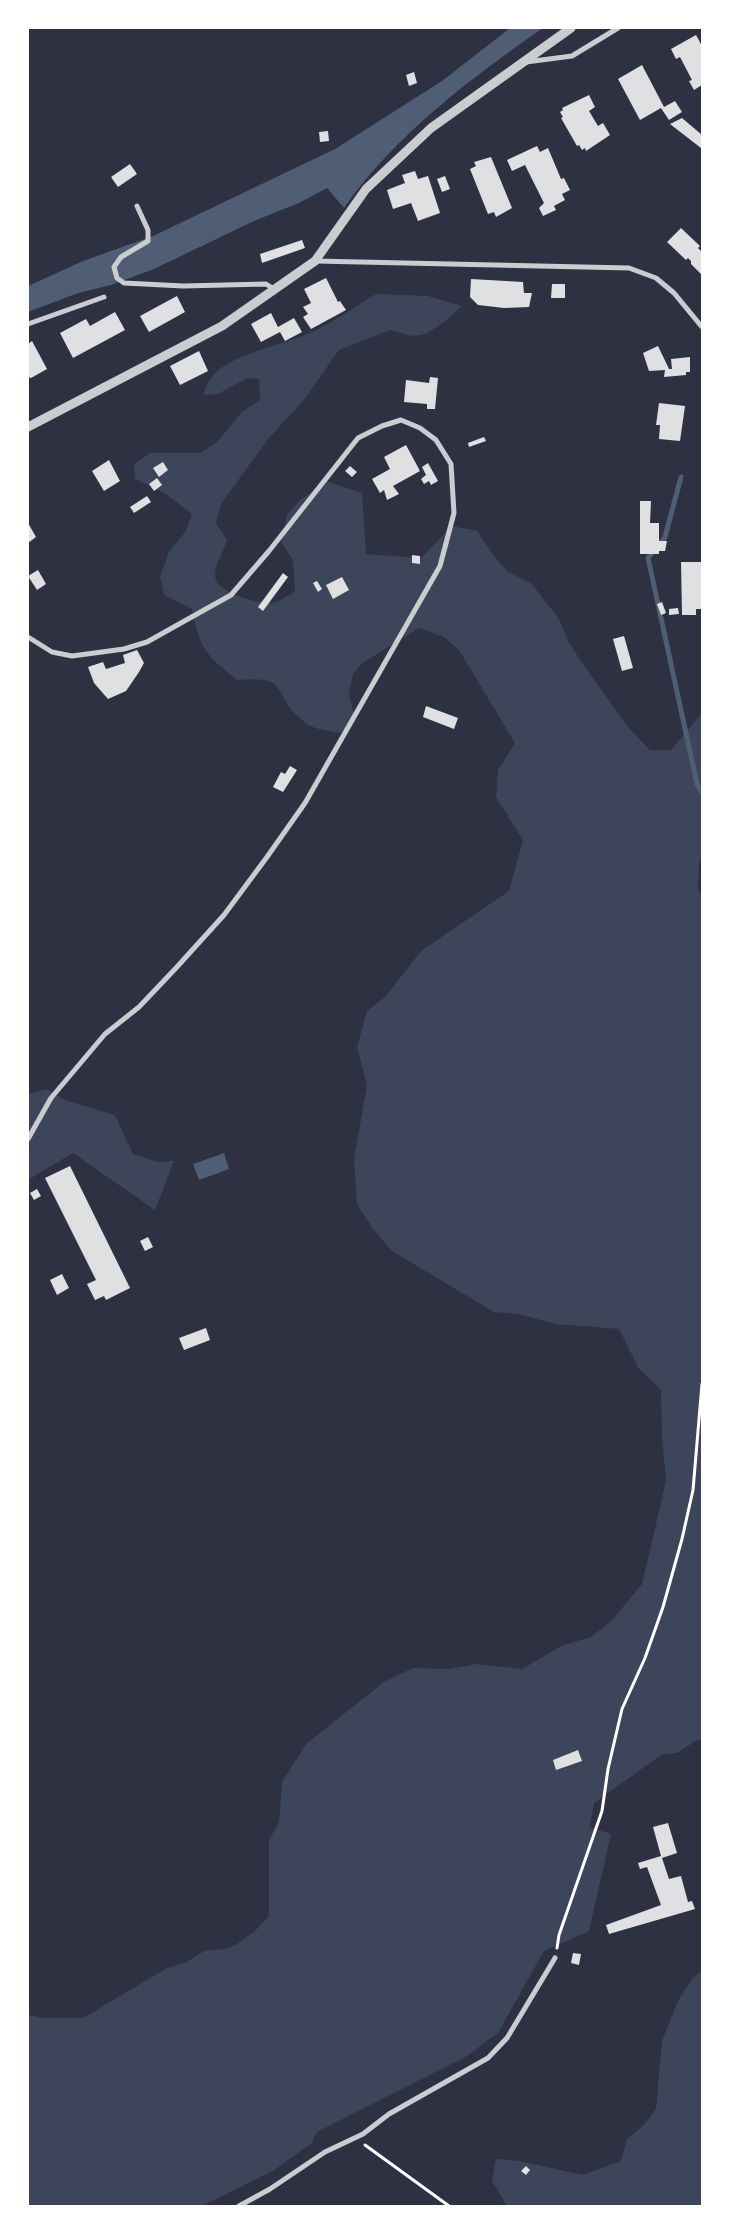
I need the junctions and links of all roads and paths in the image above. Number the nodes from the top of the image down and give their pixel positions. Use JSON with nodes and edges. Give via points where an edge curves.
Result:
{"nodes":[{"id":1,"x":570,"y":28,"type":"edge"},
{"id":2,"x":618,"y":28,"type":"edge"},
{"id":3,"x":521,"y":62,"type":"junction"},
{"id":4,"x":137,"y":206,"type":"dead end"},
{"id":5,"x":315,"y":261,"type":"junction"},
{"id":6,"x":274,"y":289,"type":"junction"},
{"id":7,"x":104,"y":297,"type":"dead end"},
{"id":8,"x":28,"y":324,"type":"edge"},
{"id":9,"x":702,"y":327,"type":"edge"},
{"id":10,"x":28,"y":427,"type":"edge"},
{"id":11,"x":28,"y":637,"type":"edge"},
{"id":12,"x":28,"y":1139,"type":"edge"},
{"id":13,"x":702,"y":1384,"type":"edge"},
{"id":14,"x":555,"y":1958,"type":"joint"},
{"id":15,"x":355,"y":2137,"type":"junction"},
{"id":16,"x":239,"y":2206,"type":"edge"},
{"id":17,"x":449,"y":2206,"type":"edge"}],
"edges":[{"from":1,"to":3,"type":"street"},
{"from":2,"to":3,"type":"street","via":[[572,56]]},
{"from":3,"to":5,"type":"street","via":[[431,128],[366,189]]},
{"from":4,"to":6,"type":"street","via":[[148,230],[148,241],[121,257],[114,268],[117,278],[124,283],[184,286],[266,284]]},
{"from":5,"to":6,"type":"street"},
{"from":5,"to":9,"type":"street","via":[[629,268],[656,278],[674,293]]},
{"from":6,"to":10,"type":"street","via":[[222,326]]},
{"from":7,"to":8,"type":"street"},
{"from":11,"to":12,"type":"street","via":[[52,652],[72,656],[124,649],[148,642],[231,595],[358,438],[382,426],[401,420],[420,428],[436,440],[451,464],[454,513],[440,566],[305,803],[224,915],[139,1007],[105,1034],[51,1098]]},
{"from":13,"to":14,"type":"path","via":[[693,1490],[682,1539],[664,1607],[622,1709],[602,1811],[559,1935]]},
{"from":14,"to":15,"type":"street","via":[[507,2038],[488,2058]]},
{"from":15,"to":16,"type":"street"},
{"from":15,"to":17,"type":"path"}]}
